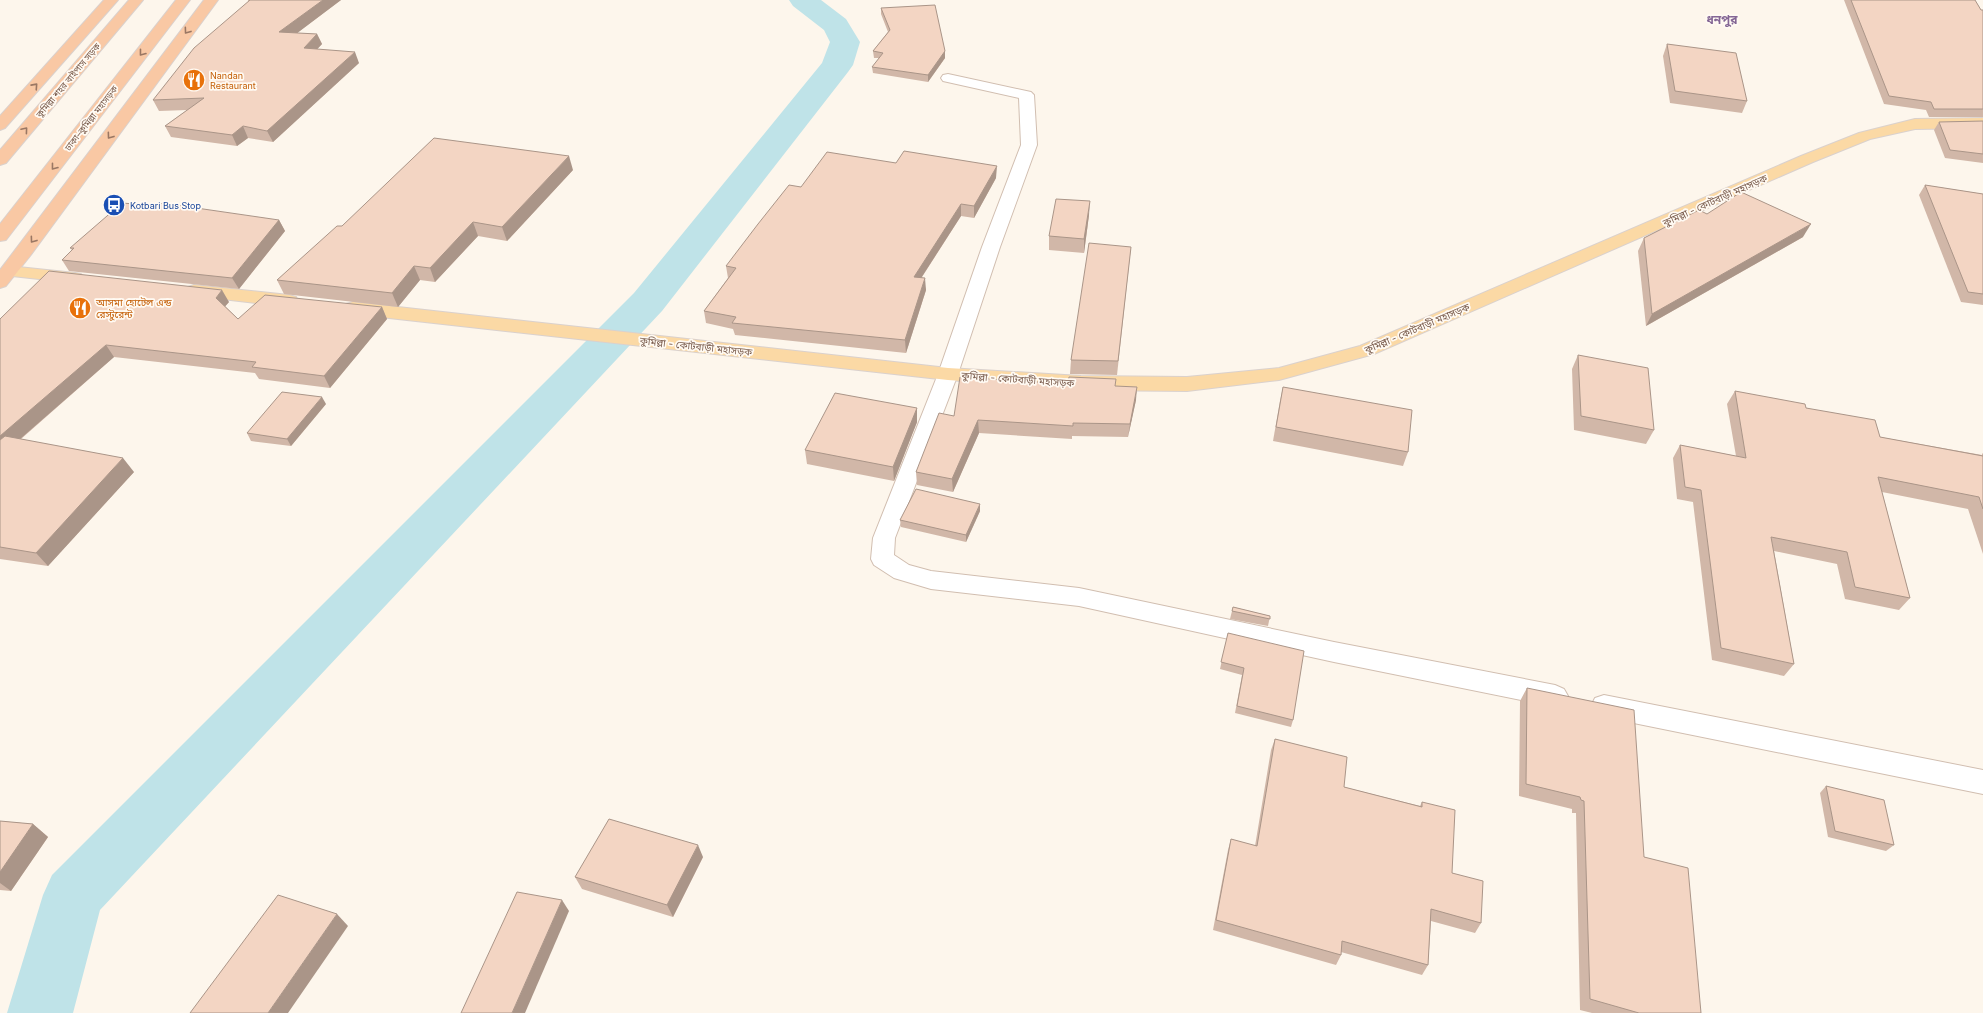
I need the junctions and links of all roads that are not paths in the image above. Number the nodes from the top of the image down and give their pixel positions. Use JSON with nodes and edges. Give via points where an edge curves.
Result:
{"nodes":[{"id":1,"x":111,"y":0,"type":"edge"},
{"id":2,"x":136,"y":0,"type":"edge"},
{"id":3,"x":183,"y":0,"type":"edge"},
{"id":4,"x":211,"y":0,"type":"edge"},
{"id":5,"x":948,"y":78,"type":"dead end"},
{"id":6,"x":1983,"y":123,"type":"edge"},
{"id":7,"x":0,"y":125,"type":"edge"},
{"id":8,"x":0,"y":160,"type":"edge"},
{"id":9,"x":0,"y":236,"type":"edge"},
{"id":10,"x":4,"y":276,"type":"edge"},
{"id":11,"x":96,"y":280,"type":"edge"},
{"id":12,"x":174,"y":289,"type":"edge"},
{"id":13,"x":308,"y":303,"type":"edge"},
{"id":14,"x":340,"y":307,"type":"edge"},
{"id":15,"x":948,"y":374,"type":"junction"},
{"id":16,"x":1983,"y":782,"type":"edge"}],
"edges":[{"from":7,"to":1,"type":"highway","one_way":true},
{"from":8,"to":2,"type":"highway","name":"কুমিল্লা শহর বাইপাস সড়ক","one_way":true},
{"from":3,"to":9,"type":"highway","name":"ঢাকা–কুমিল্লা মহাসড়ক","one_way":true},
{"from":4,"to":10,"type":"highway","one_way":true},
{"from":5,"to":15,"type":"street","via":[[1026,95],[1029,145]]},
{"from":6,"to":15,"type":"main road","name":"কুমিল্লা - কোটবাড়ী মহাসড়ক","via":[[1915,124],[1865,136],[1367,350],[1279,374],[1180,384],[1081,383]]},
{"from":10,"to":11,"type":"main road"},
{"from":12,"to":13,"type":"main road"},
{"from":14,"to":15,"type":"main road","name":"কুমিল্লা - কোটবাড়ী মহাসড়ক"},
{"from":15,"to":16,"type":"street","via":[[884,538],[882,559],[902,572],[931,580],[1079,597],[1334,652]]}]}
